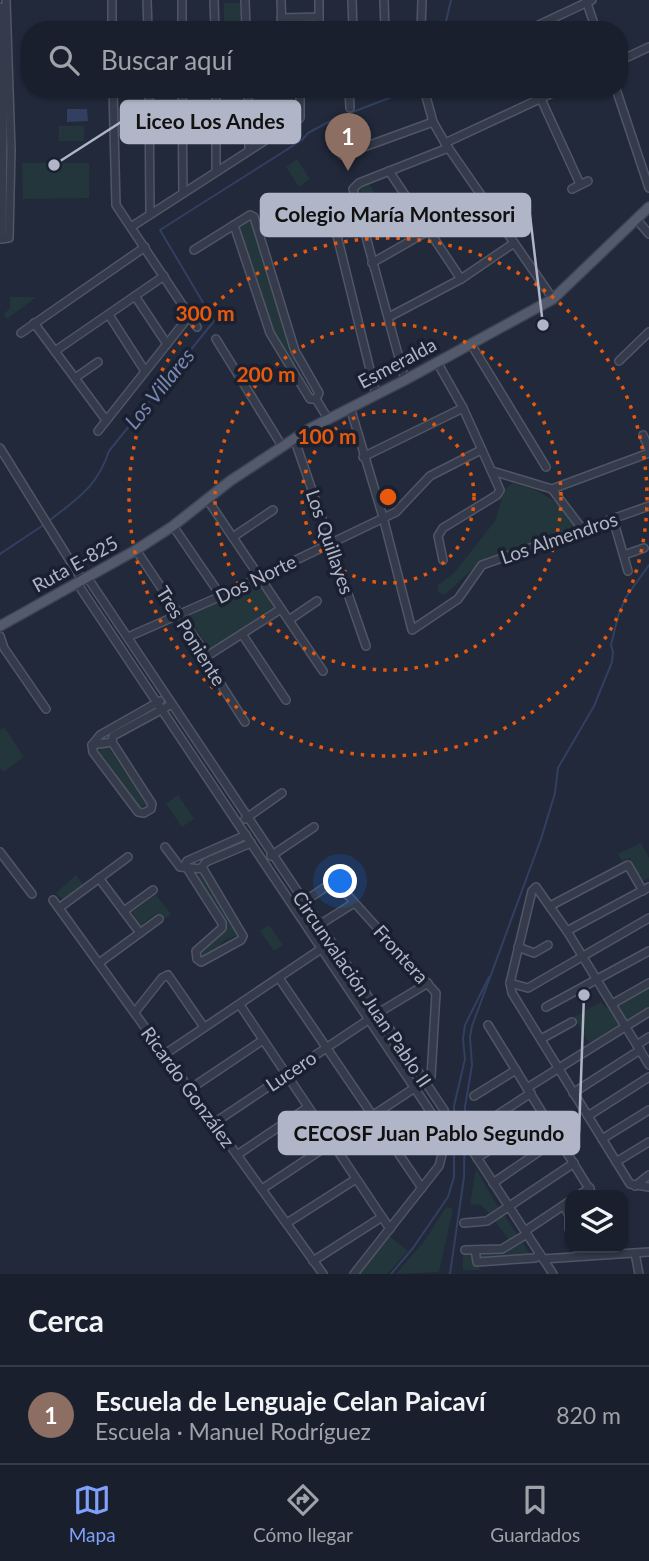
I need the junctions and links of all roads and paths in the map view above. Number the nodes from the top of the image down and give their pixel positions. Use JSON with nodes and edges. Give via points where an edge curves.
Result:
{"nodes":[{"id":1,"x":6,"y":0,"type":"edge"},
{"id":2,"x":112,"y":0,"type":"edge"},
{"id":3,"x":147,"y":0,"type":"edge"},
{"id":4,"x":182,"y":0,"type":"edge"},
{"id":5,"x":214,"y":0,"type":"edge"},
{"id":6,"x":245,"y":0,"type":"edge"},
{"id":7,"x":281,"y":0,"type":"edge"},
{"id":8,"x":319,"y":0,"type":"edge"},
{"id":9,"x":352,"y":0,"type":"edge"},
{"id":10,"x":384,"y":0,"type":"edge"},
{"id":11,"x":422,"y":0,"type":"edge"},
{"id":12,"x":588,"y":1,"type":"edge"},
{"id":13,"x":0,"y":7,"type":"edge"},
{"id":14,"x":319,"y":17,"type":"junction"},
{"id":15,"x":281,"y":19,"type":"joint"},
{"id":16,"x":112,"y":21,"type":"edge"},
{"id":17,"x":148,"y":21,"type":"edge"},
{"id":18,"x":182,"y":21,"type":"edge"},
{"id":19,"x":215,"y":21,"type":"edge"},
{"id":20,"x":246,"y":21,"type":"edge"},
{"id":21,"x":319,"y":21,"type":"edge"},
{"id":22,"x":353,"y":21,"type":"edge"},
{"id":23,"x":385,"y":21,"type":"edge"},
{"id":24,"x":421,"y":21,"type":"edge"},
{"id":25,"x":547,"y":21,"type":"edge"},
{"id":26,"x":594,"y":21,"type":"edge"},
{"id":27,"x":3,"y":33,"type":"edge"},
{"id":28,"x":649,"y":47,"type":"edge"},
{"id":29,"x":628,"y":57,"type":"edge"},
{"id":30,"x":4,"y":75,"type":"edge"},
{"id":31,"x":113,"y":98,"type":"edge"},
{"id":32,"x":149,"y":98,"type":"edge"},
{"id":33,"x":182,"y":98,"type":"edge"},
{"id":34,"x":216,"y":98,"type":"edge"},
{"id":35,"x":248,"y":98,"type":"edge"},
{"id":36,"x":300,"y":98,"type":"edge"},
{"id":37,"x":349,"y":98,"type":"edge"},
{"id":38,"x":426,"y":98,"type":"edge"},
{"id":39,"x":619,"y":98,"type":"edge"},
{"id":40,"x":541,"y":99,"type":"joint"},
{"id":41,"x":350,"y":108,"type":"dead end"},
{"id":42,"x":4,"y":116,"type":"edge"},
{"id":43,"x":433,"y":122,"type":"junction"},
{"id":44,"x":447,"y":145,"type":"junction"},
{"id":45,"x":249,"y":149,"type":"junction"},
{"id":46,"x":5,"y":150,"type":"edge"},
{"id":47,"x":342,"y":155,"type":"dead end"},
{"id":48,"x":216,"y":171,"type":"junction"},
{"id":49,"x":389,"y":171,"type":"junction"},
{"id":50,"x":649,"y":188,"type":"edge"},
{"id":51,"x":572,"y":189,"type":"dead end"},
{"id":52,"x":183,"y":192,"type":"junction"},
{"id":53,"x":329,"y":203,"type":"dead end"},
{"id":54,"x":649,"y":207,"type":"edge"},
{"id":55,"x":149,"y":214,"type":"junction"},
{"id":56,"x":637,"y":220,"type":"junction"},
{"id":57,"x":234,"y":225,"type":"junction"},
{"id":58,"x":131,"y":227,"type":"junction"},
{"id":59,"x":428,"y":231,"type":"junction"},
{"id":60,"x":649,"y":234,"type":"edge"},
{"id":61,"x":3,"y":239,"type":"edge"},
{"id":62,"x":514,"y":243,"type":"junction"},
{"id":63,"x":145,"y":247,"type":"junction"},
{"id":64,"x":194,"y":250,"type":"dead end"},
{"id":65,"x":372,"y":263,"type":"junction"},
{"id":66,"x":164,"y":276,"type":"junction"},
{"id":67,"x":461,"y":279,"type":"junction"},
{"id":68,"x":135,"y":296,"type":"junction"},
{"id":69,"x":553,"y":299,"type":"junction"},
{"id":70,"x":109,"y":315,"type":"junction"},
{"id":71,"x":190,"y":315,"type":"junction"},
{"id":72,"x":389,"y":317,"type":"junction"},
{"id":73,"x":34,"y":323,"type":"junction"},
{"id":74,"x":197,"y":327,"type":"dead end"},
{"id":75,"x":21,"y":332,"type":"dead end"},
{"id":76,"x":649,"y":332,"type":"edge"},
{"id":77,"x":216,"y":339,"type":"dead end"},
{"id":78,"x":167,"y":344,"type":"junction"},
{"id":79,"x":471,"y":344,"type":"junction"},
{"id":80,"x":55,"y":351,"type":"junction"},
{"id":81,"x":619,"y":361,"type":"dead end"},
{"id":82,"x":98,"y":362,"type":"dead end"},
{"id":83,"x":437,"y":362,"type":"junction"},
{"id":84,"x":300,"y":363,"type":"junction"},
{"id":85,"x":291,"y":368,"type":"junction"},
{"id":86,"x":145,"y":371,"type":"junction"},
{"id":87,"x":75,"y":378,"type":"junction"},
{"id":88,"x":405,"y":380,"type":"junction"},
{"id":89,"x":376,"y":394,"type":"junction"},
{"id":90,"x":316,"y":399,"type":"junction"},
{"id":91,"x":350,"y":407,"type":"junction"},
{"id":92,"x":463,"y":408,"type":"junction"},
{"id":93,"x":328,"y":419,"type":"junction"},
{"id":94,"x":106,"y":420,"type":"junction"},
{"id":95,"x":98,"y":430,"type":"dead end"},
{"id":96,"x":643,"y":435,"type":"dead end"},
{"id":97,"x":294,"y":438,"type":"junction"},
{"id":98,"x":282,"y":446,"type":"junction"},
{"id":99,"x":0,"y":448,"type":"edge"},
{"id":100,"x":481,"y":450,"type":"junction"},
{"id":101,"x":649,"y":451,"type":"edge"},
{"id":102,"x":363,"y":457,"type":"junction"},
{"id":103,"x":546,"y":467,"type":"dead end"},
{"id":104,"x":492,"y":471,"type":"junction"},
{"id":105,"x":552,"y":489,"type":"junction"},
{"id":106,"x":207,"y":499,"type":"junction"},
{"id":107,"x":649,"y":506,"type":"edge"},
{"id":108,"x":273,"y":510,"type":"dead end"},
{"id":109,"x":383,"y":517,"type":"junction"},
{"id":110,"x":613,"y":519,"type":"junction"},
{"id":111,"x":173,"y":526,"type":"junction"},
{"id":112,"x":583,"y":530,"type":"junction"},
{"id":113,"x":233,"y":537,"type":"junction"},
{"id":114,"x":153,"y":540,"type":"joint"},
{"id":115,"x":331,"y":543,"type":"junction"},
{"id":116,"x":644,"y":548,"type":"dead end"},
{"id":117,"x":136,"y":550,"type":"junction"},
{"id":118,"x":624,"y":555,"type":"junction"},
{"id":119,"x":443,"y":560,"type":"dead end"},
{"id":120,"x":628,"y":571,"type":"dead end"},
{"id":121,"x":260,"y":577,"type":"junction"},
{"id":122,"x":82,"y":580,"type":"junction"},
{"id":123,"x":221,"y":596,"type":"junction"},
{"id":124,"x":317,"y":601,"type":"dead end"},
{"id":125,"x":281,"y":608,"type":"junction"},
{"id":126,"x":180,"y":614,"type":"junction"},
{"id":127,"x":289,"y":620,"type":"junction"},
{"id":128,"x":0,"y":626,"type":"edge"},
{"id":129,"x":242,"y":634,"type":"junction"},
{"id":130,"x":0,"y":636,"type":"edge"},
{"id":131,"x":128,"y":638,"type":"junction"},
{"id":132,"x":366,"y":646,"type":"dead end"},
{"id":133,"x":204,"y":658,"type":"junction"},
{"id":134,"x":323,"y":671,"type":"dead end"},
{"id":135,"x":286,"y":700,"type":"dead end"},
{"id":136,"x":169,"y":701,"type":"junction"},
{"id":137,"x":160,"y":707,"type":"junction"},
{"id":138,"x":46,"y":709,"type":"dead end"},
{"id":139,"x":246,"y":722,"type":"dead end"},
{"id":140,"x":112,"y":742,"type":"junction"},
{"id":141,"x":92,"y":745,"type":"junction"},
{"id":142,"x":282,"y":793,"type":"dead end"},
{"id":143,"x":248,"y":817,"type":"junction"},
{"id":144,"x":239,"y":824,"type":"junction"},
{"id":145,"x":314,"y":827,"type":"dead end"},
{"id":146,"x":249,"y":839,"type":"junction"},
{"id":147,"x":166,"y":847,"type":"dead end"},
{"id":148,"x":0,"y":852,"type":"edge"},
{"id":149,"x":273,"y":855,"type":"junction"},
{"id":150,"x":128,"y":857,"type":"dead end"},
{"id":151,"x":263,"y":860,"type":"junction"},
{"id":152,"x":186,"y":869,"type":"junction"},
{"id":153,"x":202,"y":869,"type":"junction"},
{"id":154,"x":100,"y":878,"type":"junction"},
{"id":155,"x":646,"y":889,"type":"edge"},
{"id":156,"x":153,"y":890,"type":"dead end"},
{"id":157,"x":32,"y":894,"type":"dead end"},
{"id":158,"x":53,"y":900,"type":"dead end"},
{"id":159,"x":303,"y":902,"type":"junction"},
{"id":160,"x":354,"y":902,"type":"junction"},
{"id":161,"x":551,"y":906,"type":"junction"},
{"id":162,"x":59,"y":908,"type":"junction"},
{"id":163,"x":124,"y":911,"type":"junction"},
{"id":164,"x":649,"y":918,"type":"edge"},
{"id":165,"x":159,"y":919,"type":"dead end"},
{"id":166,"x":319,"y":925,"type":"junction"},
{"id":167,"x":309,"y":931,"type":"junction"},
{"id":168,"x":567,"y":931,"type":"junction"},
{"id":169,"x":140,"y":933,"type":"junction"},
{"id":170,"x":548,"y":945,"type":"dead end"},
{"id":171,"x":518,"y":947,"type":"junction"},
{"id":172,"x":321,"y":949,"type":"junction"},
{"id":173,"x":649,"y":951,"type":"edge"},
{"id":174,"x":582,"y":955,"type":"junction"},
{"id":175,"x":99,"y":963,"type":"junction"},
{"id":176,"x":279,"y":978,"type":"junction"},
{"id":177,"x":596,"y":979,"type":"junction"},
{"id":178,"x":428,"y":983,"type":"junction"},
{"id":179,"x":510,"y":983,"type":"junction"},
{"id":180,"x":649,"y":983,"type":"edge"},
{"id":181,"x":612,"y":1004,"type":"junction"},
{"id":182,"x":240,"y":1005,"type":"junction"},
{"id":183,"x":546,"y":1007,"type":"dead end"},
{"id":184,"x":135,"y":1012,"type":"junction"},
{"id":185,"x":649,"y":1012,"type":"edge"},
{"id":186,"x":378,"y":1013,"type":"junction"},
{"id":187,"x":369,"y":1020,"type":"junction"},
{"id":188,"x":572,"y":1021,"type":"dead end"},
{"id":189,"x":488,"y":1026,"type":"dead end"},
{"id":190,"x":625,"y":1026,"type":"junction"},
{"id":191,"x":204,"y":1027,"type":"junction"},
{"id":192,"x":649,"y":1037,"type":"edge"},
{"id":193,"x":541,"y":1039,"type":"junction"},
{"id":194,"x":264,"y":1040,"type":"junction"},
{"id":195,"x":326,"y":1048,"type":"junction"},
{"id":196,"x":638,"y":1048,"type":"junction"},
{"id":197,"x":165,"y":1054,"type":"junction"},
{"id":198,"x":649,"y":1065,"type":"edge"},
{"id":199,"x":558,"y":1068,"type":"junction"},
{"id":200,"x":516,"y":1070,"type":"junction"},
{"id":201,"x":286,"y":1074,"type":"junction"},
{"id":202,"x":649,"y":1077,"type":"edge"},
{"id":203,"x":419,"y":1085,"type":"junction"},
{"id":204,"x":190,"y":1089,"type":"junction"},
{"id":205,"x":529,"y":1090,"type":"junction"},
{"id":206,"x":573,"y":1093,"type":"junction"},
{"id":207,"x":474,"y":1096,"type":"dead end"},
{"id":208,"x":307,"y":1108,"type":"junction"},
{"id":209,"x":649,"y":1110,"type":"edge"},
{"id":210,"x":372,"y":1115,"type":"junction"},
{"id":211,"x":544,"y":1115,"type":"junction"},
{"id":212,"x":588,"y":1116,"type":"junction"},
{"id":213,"x":485,"y":1122,"type":"dead end"},
{"id":214,"x":214,"y":1123,"type":"junction"},
{"id":215,"x":445,"y":1133,"type":"junction"},
{"id":216,"x":559,"y":1138,"type":"junction"},
{"id":217,"x":602,"y":1139,"type":"junction"},
{"id":218,"x":649,"y":1142,"type":"edge"},
{"id":219,"x":331,"y":1143,"type":"junction"},
{"id":220,"x":472,"y":1150,"type":"dead end"},
{"id":221,"x":237,"y":1155,"type":"junction"},
{"id":222,"x":477,"y":1158,"type":"junction"},
{"id":223,"x":616,"y":1162,"type":"junction"},
{"id":224,"x":574,"y":1163,"type":"junction"},
{"id":225,"x":649,"y":1175,"type":"edge"},
{"id":226,"x":356,"y":1179,"type":"junction"},
{"id":227,"x":494,"y":1183,"type":"junction"},
{"id":228,"x":635,"y":1186,"type":"junction"},
{"id":229,"x":649,"y":1187,"type":"edge"},
{"id":230,"x":422,"y":1188,"type":"junction"},
{"id":231,"x":262,"y":1189,"type":"junction"},
{"id":232,"x":591,"y":1190,"type":"edge"},
{"id":233,"x":565,"y":1205,"type":"edge"},
{"id":234,"x":509,"y":1206,"type":"junction"},
{"id":235,"x":382,"y":1217,"type":"junction"},
{"id":236,"x":287,"y":1223,"type":"junction"},
{"id":237,"x":464,"y":1223,"type":"dead end"},
{"id":238,"x":390,"y":1229,"type":"junction"},
{"id":239,"x":526,"y":1233,"type":"junction"},
{"id":240,"x":465,"y":1250,"type":"dead end"},
{"id":241,"x":475,"y":1250,"type":"junction"},
{"id":242,"x":649,"y":1252,"type":"edge"},
{"id":243,"x":585,"y":1253,"type":"edge"},
{"id":244,"x":628,"y":1253,"type":"edge"},
{"id":245,"x":635,"y":1253,"type":"junction"},
{"id":246,"x":541,"y":1256,"type":"junction"},
{"id":247,"x":313,"y":1261,"type":"junction"},
{"id":248,"x":323,"y":1274,"type":"edge"},
{"id":249,"x":354,"y":1274,"type":"edge"},
{"id":250,"x":553,"y":1274,"type":"edge"},
{"id":251,"x":639,"y":1274,"type":"edge"}],
"edges":[{"from":1,"to":27,"type":"street"},
{"from":2,"to":16,"type":"street"},
{"from":3,"to":17,"type":"street"},
{"from":4,"to":18,"type":"street"},
{"from":5,"to":19,"type":"street"},
{"from":6,"to":20,"type":"street"},
{"from":7,"to":15,"type":"street"},
{"from":8,"to":14,"type":"street"},
{"from":9,"to":22,"type":"street"},
{"from":10,"to":23,"type":"street"},
{"from":11,"to":24,"type":"street"},
{"from":12,"to":25,"type":"street"},
{"from":12,"to":26,"type":"street"},
{"from":13,"to":27,"type":"street"},
{"from":14,"to":15,"type":"street"},
{"from":14,"to":21,"type":"street"},
{"from":27,"to":30,"type":"street"},
{"from":28,"to":29,"type":"street"},
{"from":30,"to":42,"type":"street"},
{"from":31,"to":58,"type":"street","via":[[116,205]]},
{"from":32,"to":55,"type":"street"},
{"from":33,"to":52,"type":"street"},
{"from":34,"to":48,"type":"street"},
{"from":35,"to":45,"type":"street"},
{"from":36,"to":45,"type":"street","via":[[300,118]]},
{"from":37,"to":41,"type":"street"},
{"from":38,"to":43,"type":"street"},
{"from":39,"to":50,"type":"street"},
{"from":40,"to":44,"type":"street"},
{"from":40,"to":51,"type":"street","via":[[584,183]]},
{"from":42,"to":46,"type":"street"},
{"from":43,"to":44,"type":"street"},
{"from":43,"to":47,"type":"street"},
{"from":44,"to":49,"type":"street"},
{"from":44,"to":62,"type":"street"},
{"from":45,"to":48,"type":"street"},
{"from":46,"to":61,"type":"street"},
{"from":48,"to":52,"type":"street"},
{"from":49,"to":59,"type":"street"},
{"from":49,"to":65,"type":"street","via":[[353,189]]},
{"from":52,"to":55,"type":"street"},
{"from":53,"to":89,"type":"street"},
{"from":54,"to":56,"type":"main road","name":"Esmeralda"},
{"from":55,"to":58,"type":"street"},
{"from":56,"to":60,"type":"street"},
{"from":56,"to":69,"type":"main road","name":"Esmeralda"},
{"from":57,"to":64,"type":"street"},
{"from":57,"to":84,"type":"street","via":[[254,217]]},
{"from":57,"to":85,"type":"street","via":[[270,333]]},
{"from":58,"to":63,"type":"street"},
{"from":59,"to":65,"type":"street"},
{"from":59,"to":67,"type":"street"},
{"from":62,"to":67,"type":"street"},
{"from":62,"to":69,"type":"street"},
{"from":63,"to":66,"type":"street"},
{"from":63,"to":73,"type":"street"},
{"from":65,"to":72,"type":"street"},
{"from":66,"to":68,"type":"street"},
{"from":66,"to":71,"type":"street"},
{"from":67,"to":72,"type":"street"},
{"from":68,"to":70,"type":"street"},
{"from":68,"to":78,"type":"street"},
{"from":69,"to":79,"type":"main road","name":"Esmeralda"},
{"from":70,"to":80,"type":"street"},
{"from":70,"to":86,"type":"street"},
{"from":71,"to":74,"type":"street"},
{"from":71,"to":78,"type":"street"},
{"from":72,"to":88,"type":"street"},
{"from":73,"to":75,"type":"street"},
{"from":73,"to":80,"type":"street"},
{"from":76,"to":81,"type":"street"},
{"from":77,"to":98,"type":"street"},
{"from":78,"to":86,"type":"street"},
{"from":79,"to":83,"type":"main road","name":"Esmeralda"},
{"from":79,"to":103,"type":"street"},
{"from":80,"to":87,"type":"street"},
{"from":82,"to":87,"type":"street"},
{"from":83,"to":88,"type":"main road","name":"Esmeralda"},
{"from":83,"to":92,"type":"street"},
{"from":84,"to":85,"type":"street"},
{"from":84,"to":90,"type":"street","via":[[319,393]]},
{"from":85,"to":90,"type":"street","via":[[310,398]]},
{"from":86,"to":94,"type":"street"},
{"from":87,"to":94,"type":"street"},
{"from":88,"to":89,"type":"main road","name":"Esmeralda"},
{"from":89,"to":91,"type":"main road","name":"Esmeralda"},
{"from":90,"to":93,"type":"street"},
{"from":91,"to":93,"type":"main road","name":"Esmeralda"},
{"from":91,"to":102,"type":"street"},
{"from":92,"to":100,"type":"street"},
{"from":92,"to":102,"type":"street"},
{"from":93,"to":97,"type":"main road","name":"Esmeralda"},
{"from":94,"to":95,"type":"street"},
{"from":96,"to":101,"type":"street"},
{"from":97,"to":98,"type":"main road","name":"Esmeralda"},
{"from":97,"to":115,"type":"street","name":"Los Quillayes"},
{"from":98,"to":106,"type":"main road","name":"Esmeralda"},
{"from":99,"to":122,"type":"street"},
{"from":100,"to":104,"type":"street"},
{"from":100,"to":109,"type":"street","name":"Dos Norte","via":[[430,476],[399,511]]},
{"from":101,"to":105,"type":"street"},
{"from":102,"to":109,"type":"street"},
{"from":104,"to":105,"type":"street"},
{"from":104,"to":119,"type":"street","via":[[499,492],[443,527],[438,536]]},
{"from":105,"to":112,"type":"street"},
{"from":106,"to":111,"type":"main road","name":"Esmeralda"},
{"from":106,"to":113,"type":"street"},
{"from":107,"to":110,"type":"street","name":"Los Almendros"},
{"from":108,"to":113,"type":"street"},
{"from":109,"to":112,"type":"street","name":"Los Almendros","via":[[412,630],[458,599],[482,565]]},
{"from":109,"to":115,"type":"street","name":"Dos Norte"},
{"from":110,"to":112,"type":"street","name":"Los Almendros"},
{"from":110,"to":118,"type":"street"},
{"from":111,"to":114,"type":"main road","name":"Esmeralda"},
{"from":111,"to":123,"type":"street"},
{"from":113,"to":121,"type":"street"},
{"from":114,"to":117,"type":"main road","name":"Ruta E-825"},
{"from":115,"to":121,"type":"street","name":"Dos Norte"},
{"from":115,"to":132,"type":"street","name":"Los Quillayes"},
{"from":116,"to":118,"type":"street"},
{"from":117,"to":122,"type":"main road","name":"Ruta E-825"},
{"from":117,"to":126,"type":"street","name":"Tres Poniente"},
{"from":118,"to":120,"type":"street"},
{"from":121,"to":123,"type":"street","name":"Dos Norte"},
{"from":121,"to":125,"type":"street"},
{"from":122,"to":128,"type":"main road","name":"Ruta E-825"},
{"from":122,"to":131,"type":"street","name":"Circunvalación Juan Pablo II"},
{"from":122,"to":137,"type":"street","name":"Circunvalación Juan Pablo II"},
{"from":123,"to":126,"type":"street","name":"Dos Norte"},
{"from":124,"to":127,"type":"street"},
{"from":125,"to":127,"type":"street"},
{"from":125,"to":129,"type":"street"},
{"from":126,"to":131,"type":"street","name":"Dos Norte"},
{"from":126,"to":133,"type":"street","name":"Tres Poniente"},
{"from":127,"to":134,"type":"street"},
{"from":129,"to":133,"type":"street"},
{"from":129,"to":135,"type":"street"},
{"from":130,"to":138,"type":"street"},
{"from":131,"to":136,"type":"street","name":"Circunvalación Juan Pablo II"},
{"from":133,"to":139,"type":"street","name":"Tres Poniente"},
{"from":136,"to":137,"type":"street"},
{"from":136,"to":143,"type":"street","name":"Circunvalación Juan Pablo II"},
{"from":137,"to":140,"type":"street","via":[[113,736]]},
{"from":137,"to":141,"type":"street","via":[[100,735]]},
{"from":137,"to":144,"type":"street","name":"Circunvalación Juan Pablo II"},
{"from":140,"to":141,"type":"street"},
{"from":140,"to":141,"type":"street","via":[[152,804],[144,813],[138,812]]},
{"from":142,"to":143,"type":"street"},
{"from":143,"to":144,"type":"street"},
{"from":143,"to":149,"type":"street","name":"Circunvalación Juan Pablo II"},
{"from":144,"to":146,"type":"street","name":"Circunvalación Juan Pablo II"},
{"from":145,"to":149,"type":"street"},
{"from":146,"to":151,"type":"street","name":"Circunvalación Juan Pablo II"},
{"from":146,"to":152,"type":"street","via":[[187,861]]},
{"from":146,"to":153,"type":"street","via":[[206,862]]},
{"from":147,"to":152,"type":"street"},
{"from":148,"to":157,"type":"street"},
{"from":149,"to":151,"type":"street"},
{"from":149,"to":159,"type":"street","name":"Circunvalación Juan Pablo II"},
{"from":150,"to":154,"type":"street"},
{"from":151,"to":167,"type":"street","name":"Circunvalación Juan Pablo II"},
{"from":152,"to":153,"type":"street"},
{"from":152,"to":153,"type":"street","via":[[222,923],[196,951],[201,962],[243,938]]},
{"from":154,"to":162,"type":"street"},
{"from":154,"to":163,"type":"street"},
{"from":155,"to":161,"type":"street","via":[[628,865]]},
{"from":155,"to":168,"type":"street"},
{"from":156,"to":163,"type":"street"},
{"from":158,"to":162,"type":"street","name":"Ricardo González"},
{"from":159,"to":160,"type":"street","name":"Frontera","via":[[335,881]]},
{"from":159,"to":166,"type":"street","name":"Circunvalación Juan Pablo II"},
{"from":160,"to":166,"type":"street"},
{"from":160,"to":178,"type":"street","name":"Frontera"},
{"from":161,"to":168,"type":"street"},
{"from":161,"to":171,"type":"street","via":[[536,887]]},
{"from":162,"to":175,"type":"street","name":"Ricardo González"},
{"from":163,"to":169,"type":"street"},
{"from":164,"to":174,"type":"street"},
{"from":165,"to":169,"type":"street"},
{"from":166,"to":167,"type":"street"},
{"from":166,"to":186,"type":"street","name":"Circunvalación Juan Pablo II"},
{"from":167,"to":172,"type":"street","name":"Circunvalación Juan Pablo II"},
{"from":168,"to":174,"type":"street"},
{"from":169,"to":175,"type":"street"},
{"from":170,"to":171,"type":"street","via":[[534,953]]},
{"from":171,"to":179,"type":"street"},
{"from":172,"to":176,"type":"street"},
{"from":172,"to":187,"type":"street","name":"Circunvalación Juan Pablo II"},
{"from":173,"to":177,"type":"street"},
{"from":174,"to":177,"type":"street"},
{"from":174,"to":179,"type":"street","via":[[528,988]]},
{"from":175,"to":184,"type":"street","name":"Ricardo González"},
{"from":176,"to":182,"type":"street"},
{"from":176,"to":195,"type":"street"},
{"from":177,"to":181,"type":"street"},
{"from":177,"to":183,"type":"street"},
{"from":178,"to":186,"type":"street"},
{"from":178,"to":203,"type":"street","name":"Frontera","via":[[436,993],[431,1077]]},
{"from":179,"to":193,"type":"street"},
{"from":180,"to":181,"type":"street"},
{"from":181,"to":190,"type":"street"},
{"from":182,"to":191,"type":"street"},
{"from":182,"to":194,"type":"street"},
{"from":184,"to":191,"type":"street","via":[[162,978],[169,976]]},
{"from":184,"to":197,"type":"street","name":"Ricardo González"},
{"from":185,"to":190,"type":"street"},
{"from":186,"to":203,"type":"street","name":"Circunvalación Juan Pablo II"},
{"from":187,"to":195,"type":"street","name":"Lucero"},
{"from":187,"to":203,"type":"street","name":"Circunvalación Juan Pablo II"},
{"from":188,"to":193,"type":"street"},
{"from":189,"to":200,"type":"street"},
{"from":190,"to":196,"type":"street"},
{"from":190,"to":199,"type":"street"},
{"from":191,"to":197,"type":"street"},
{"from":192,"to":196,"type":"street"},
{"from":193,"to":199,"type":"street"},
{"from":194,"to":201,"type":"street"},
{"from":194,"to":204,"type":"street"},
{"from":195,"to":201,"type":"street","name":"Lucero"},
{"from":195,"to":210,"type":"street"},
{"from":196,"to":198,"type":"street"},
{"from":196,"to":206,"type":"street"},
{"from":197,"to":204,"type":"street","name":"Ricardo González"},
{"from":199,"to":205,"type":"street"},
{"from":199,"to":206,"type":"street"},
{"from":200,"to":205,"type":"street"},
{"from":200,"to":207,"type":"street"},
{"from":201,"to":208,"type":"street"},
{"from":201,"to":214,"type":"street","name":"Lucero"},
{"from":202,"to":212,"type":"street"},
{"from":203,"to":210,"type":"street"},
{"from":203,"to":215,"type":"street","name":"Circunvalación Juan Pablo II"},
{"from":203,"to":215,"type":"street","name":"Circunvalación Juan Pablo II","via":[[444,1110]]},
{"from":204,"to":214,"type":"street","name":"Ricardo González"},
{"from":205,"to":211,"type":"street"},
{"from":205,"to":213,"type":"street"},
{"from":206,"to":212,"type":"street"},
{"from":208,"to":219,"type":"street"},
{"from":208,"to":221,"type":"street"},
{"from":209,"to":217,"type":"street"},
{"from":210,"to":219,"type":"street"},
{"from":210,"to":230,"type":"street"},
{"from":211,"to":216,"type":"street"},
{"from":211,"to":222,"type":"street"},
{"from":212,"to":217,"type":"street"},
{"from":214,"to":221,"type":"street","name":"Ricardo González"},
{"from":215,"to":230,"type":"street","via":[[439,1166]]},
{"from":216,"to":224,"type":"street"},
{"from":216,"to":227,"type":"street"},
{"from":217,"to":223,"type":"street"},
{"from":218,"to":223,"type":"street"},
{"from":219,"to":226,"type":"street"},
{"from":219,"to":231,"type":"street"},
{"from":220,"to":222,"type":"street"},
{"from":221,"to":231,"type":"street","name":"Ricardo González"},
{"from":222,"to":227,"type":"street"},
{"from":223,"to":228,"type":"street"},
{"from":224,"to":232,"type":"street"},
{"from":224,"to":234,"type":"street"},
{"from":225,"to":228,"type":"street"},
{"from":226,"to":235,"type":"street"},
{"from":226,"to":236,"type":"street"},
{"from":227,"to":234,"type":"street"},
{"from":228,"to":229,"type":"street"},
{"from":230,"to":238,"type":"street"},
{"from":231,"to":236,"type":"street","name":"Ricardo González"},
{"from":233,"to":239,"type":"street"},
{"from":234,"to":237,"type":"street","via":[[487,1221]]},
{"from":234,"to":239,"type":"street"},
{"from":235,"to":238,"type":"street"},
{"from":235,"to":247,"type":"street"},
{"from":236,"to":247,"type":"street","name":"Ricardo González"},
{"from":238,"to":249,"type":"street"},
{"from":239,"to":241,"type":"street","via":[[502,1249]]},
{"from":239,"to":246,"type":"street"},
{"from":240,"to":241,"type":"street"},
{"from":241,"to":246,"type":"street","via":[[477,1262]]},
{"from":242,"to":245,"type":"street"},
{"from":243,"to":246,"type":"street"},
{"from":244,"to":245,"type":"street"},
{"from":245,"to":251,"type":"street"},
{"from":246,"to":250,"type":"street"},
{"from":247,"to":248,"type":"street","name":"Ricardo González"}]}
